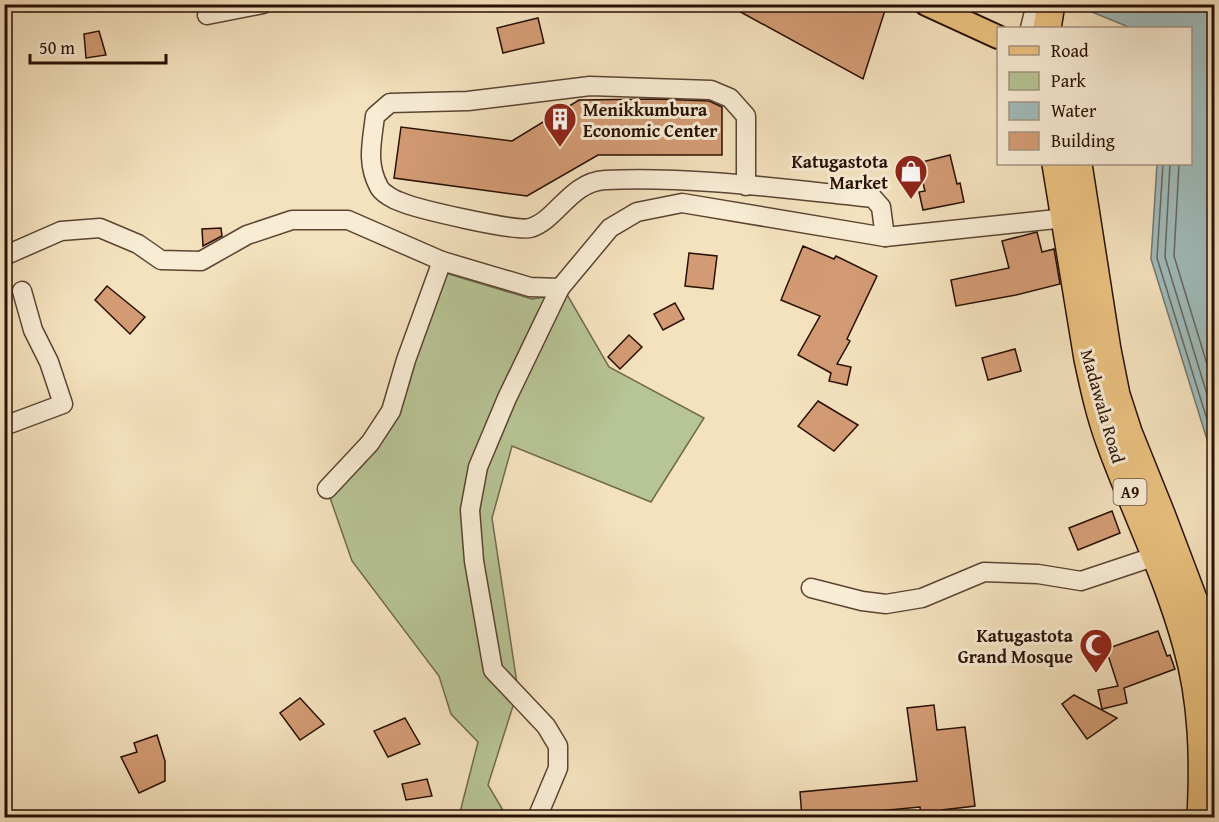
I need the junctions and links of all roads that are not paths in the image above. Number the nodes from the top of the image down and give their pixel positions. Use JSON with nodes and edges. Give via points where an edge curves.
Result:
{"nodes":[{"id":1,"x":263,"y":4,"type":"edge"},
{"id":2,"x":926,"y":4,"type":"edge"},
{"id":3,"x":1036,"y":4,"type":"edge"},
{"id":4,"x":207,"y":15,"type":"dead end"},
{"id":5,"x":1030,"y":27,"type":"edge"},
{"id":6,"x":997,"y":36,"type":"edge"},
{"id":7,"x":1056,"y":165,"type":"edge"},
{"id":8,"x":1078,"y":165,"type":"edge"},
{"id":9,"x":746,"y":186,"type":"junction"},
{"id":10,"x":1075,"y":217,"type":"junction"},
{"id":11,"x":885,"y":237,"type":"junction"},
{"id":12,"x":4,"y":256,"type":"edge"},
{"id":13,"x":442,"y":261,"type":"junction"},
{"id":14,"x":560,"y":288,"type":"junction"},
{"id":15,"x":22,"y":291,"type":"dead end"},
{"id":16,"x":4,"y":426,"type":"edge"},
{"id":17,"x":327,"y":489,"type":"dead end"},
{"id":18,"x":1156,"y":556,"type":"junction"},
{"id":19,"x":811,"y":588,"type":"dead end"},
{"id":20,"x":1215,"y":671,"type":"edge"},
{"id":21,"x":1206,"y":807,"type":"edge"},
{"id":22,"x":537,"y":818,"type":"edge"}],
"edges":[{"from":1,"to":4,"type":"street"},
{"from":2,"to":6,"type":"main road"},
{"from":3,"to":5,"type":"street"},
{"from":7,"to":10,"type":"highway","name":"Madawala Road","number":"A9"},
{"from":8,"to":10,"type":"highway","name":"Madawala Road","number":"A9"},
{"from":9,"to":9,"type":"street","via":[[601,181],[574,192],[530,228],[510,229],[400,202],[380,189],[369,160],[375,116],[390,103],[468,101],[590,86],[711,90],[730,98],[746,116]]},
{"from":9,"to":11,"type":"street","via":[[873,198],[881,207]]},
{"from":10,"to":11,"type":"street"},
{"from":10,"to":18,"type":"highway","name":"Madawala Road","number":"A9","via":[[1088,359],[1095,391],[1110,441]]},
{"from":10,"to":20,"type":"highway","name":"Madawala Road","number":"A9","via":[[1116,395],[1200,616]]},
{"from":11,"to":14,"type":"street","via":[[682,203],[637,212],[610,228]]},
{"from":12,"to":13,"type":"street","via":[[61,231],[100,228],[138,244],[161,260],[201,261],[247,235],[292,220],[348,220]]},
{"from":13,"to":14,"type":"street","via":[[530,287]]},
{"from":13,"to":17,"type":"street","via":[[391,411],[370,443]]},
{"from":14,"to":22,"type":"street","via":[[478,467],[470,510],[474,561],[493,670],[546,726],[558,746],[558,768]]},
{"from":15,"to":16,"type":"street","via":[[63,404]]},
{"from":18,"to":19,"type":"street","via":[[1081,581],[1038,573],[984,572],[922,597],[886,604],[862,602]]},
{"from":18,"to":21,"type":"highway","name":"Madawala Road","number":"A9","via":[[1194,674]]}]}
